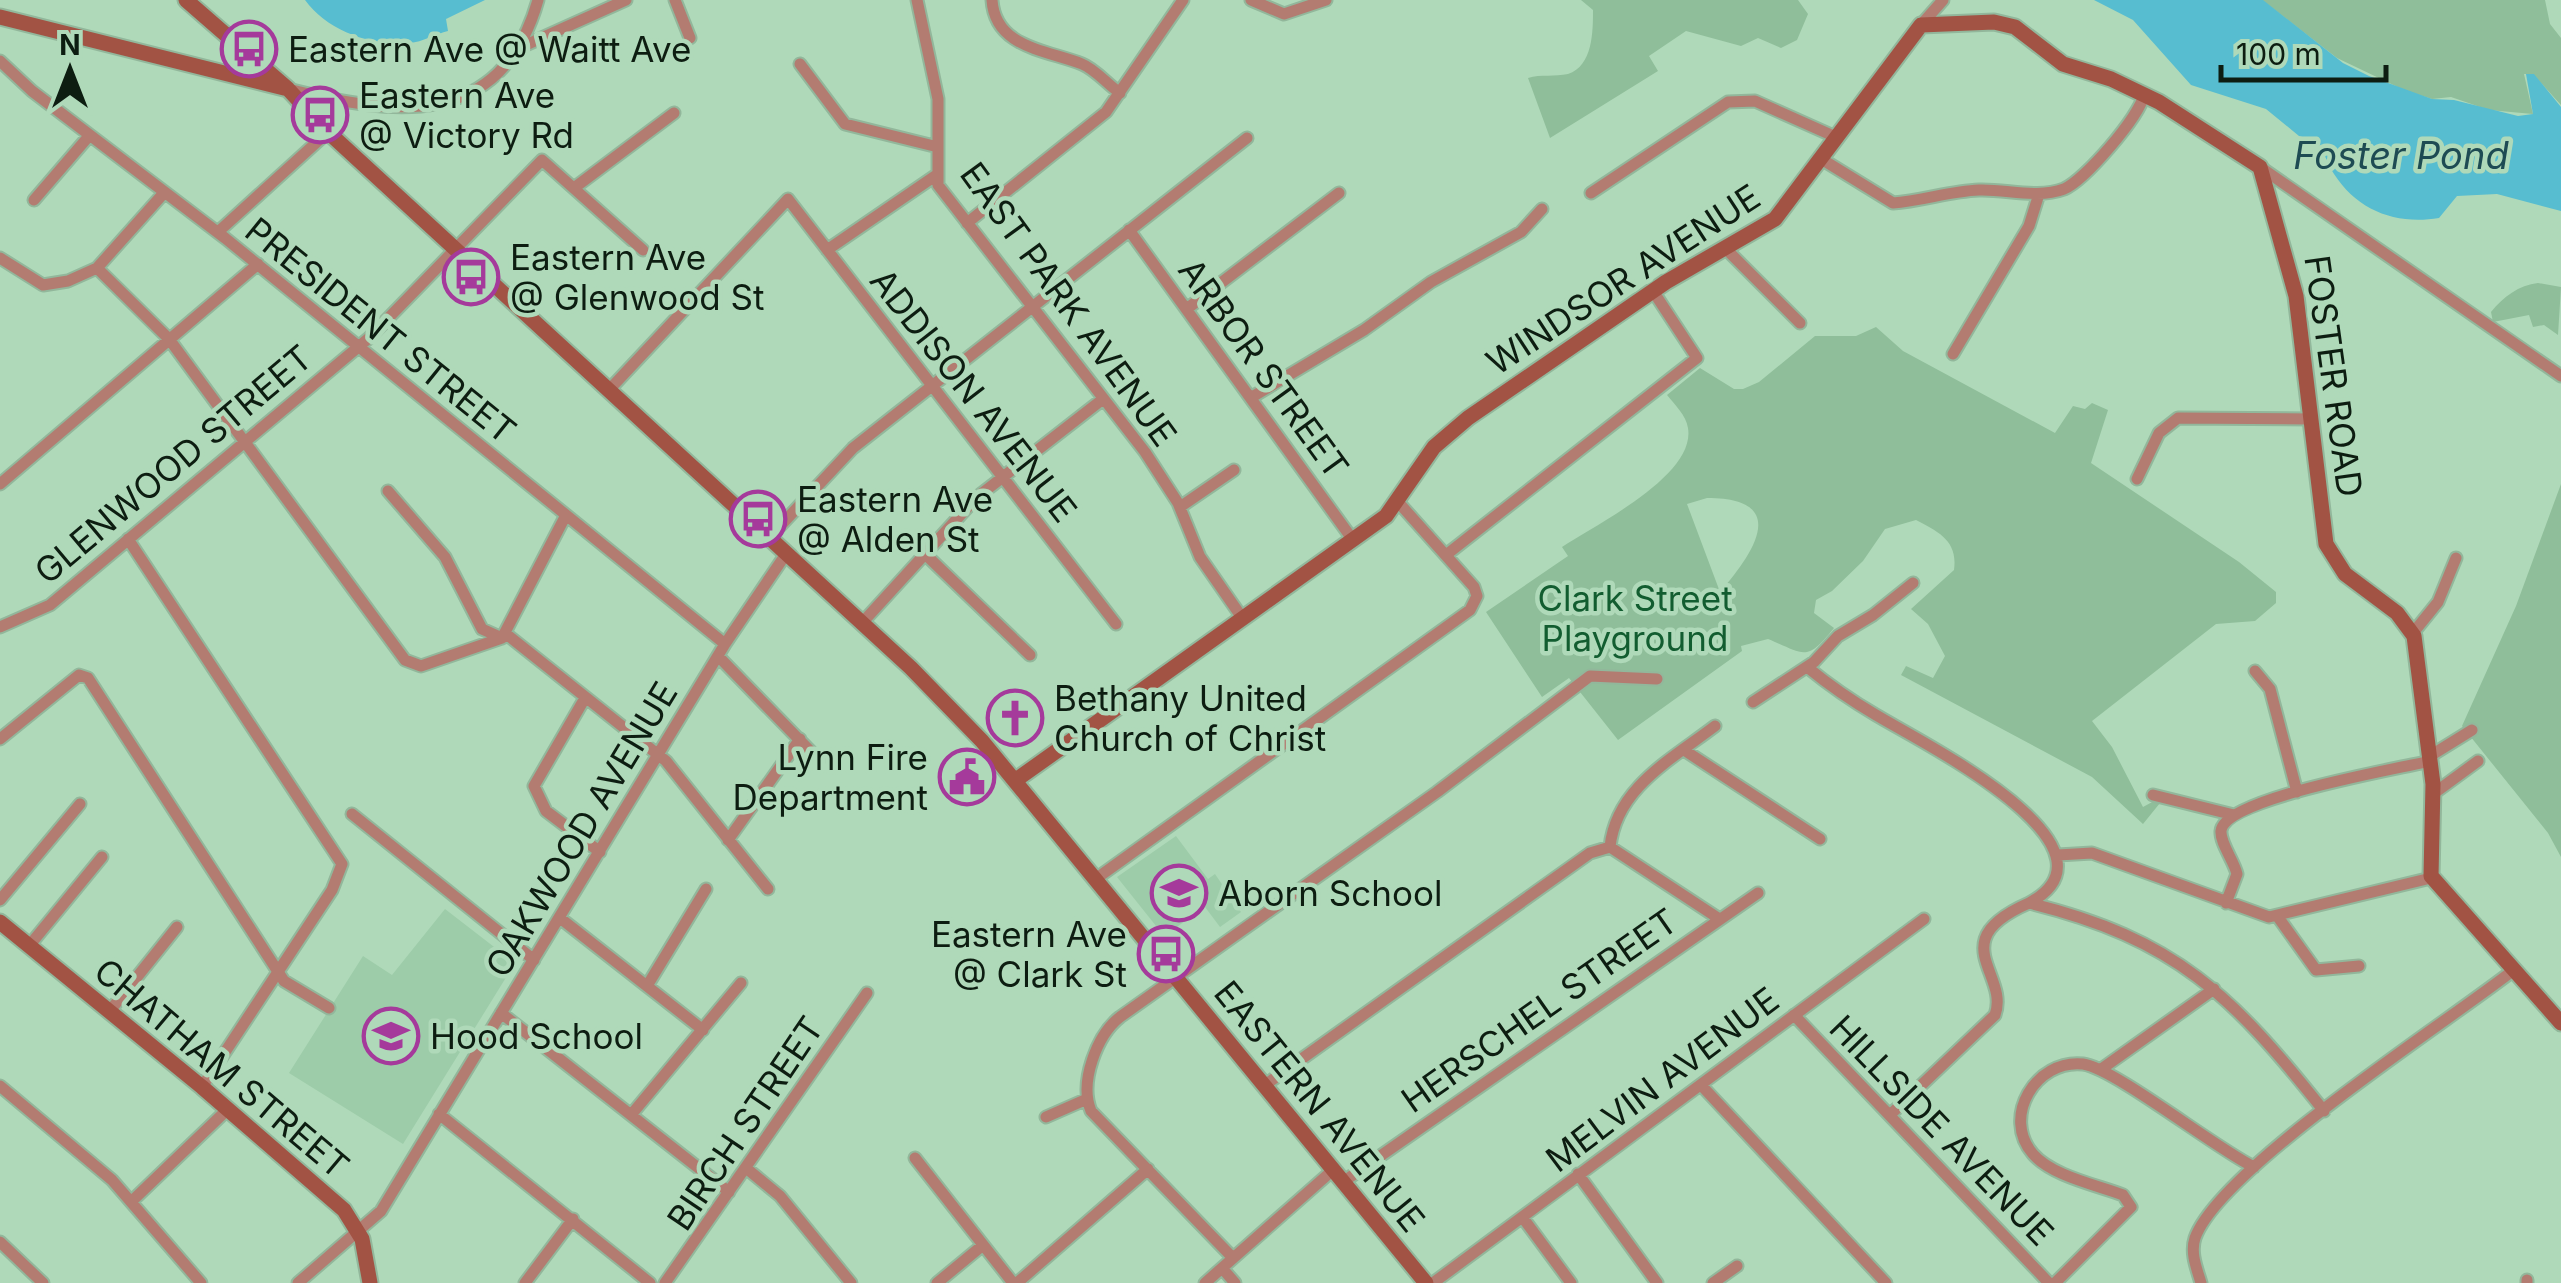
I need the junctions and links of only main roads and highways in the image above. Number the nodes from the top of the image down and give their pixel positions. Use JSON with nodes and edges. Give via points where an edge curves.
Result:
{"nodes":[{"id":1,"x":186,"y":0,"type":"edge"},
{"id":2,"x":0,"y":17,"type":"edge"},
{"id":3,"x":288,"y":90,"type":"junction"},
{"id":4,"x":2260,"y":167,"type":"joint"},
{"id":5,"x":1016,"y":780,"type":"junction"},
{"id":6,"x":0,"y":922,"type":"edge"},
{"id":7,"x":2561,"y":1023,"type":"edge"},
{"id":8,"x":370,"y":1283,"type":"edge"},
{"id":9,"x":1430,"y":1283,"type":"edge"}],
"edges":[{"from":1,"to":3,"type":"main road","name":"EASTERN AVENUE"},
{"from":2,"to":3,"type":"main road"},
{"from":3,"to":5,"type":"main road","name":"EASTERN AVENUE","via":[[862,623]]},
{"from":4,"to":5,"type":"main road","name":"WINDSOR AVENUE","via":[[2144,95],[2071,69],[2007,24],[1921,24],[1784,211],[1652,292],[1444,438],[1398,503],[1353,540]]},
{"from":4,"to":7,"type":"main road","name":"FOSTER ROAD","via":[[2293,278],[2329,553],[2413,633],[2433,794],[2432,878]]},
{"from":5,"to":9,"type":"main road","name":"EASTERN AVENUE"},
{"from":6,"to":8,"type":"main road","name":"CHATHAM STREET","via":[[323,1190],[359,1233]]}]}
